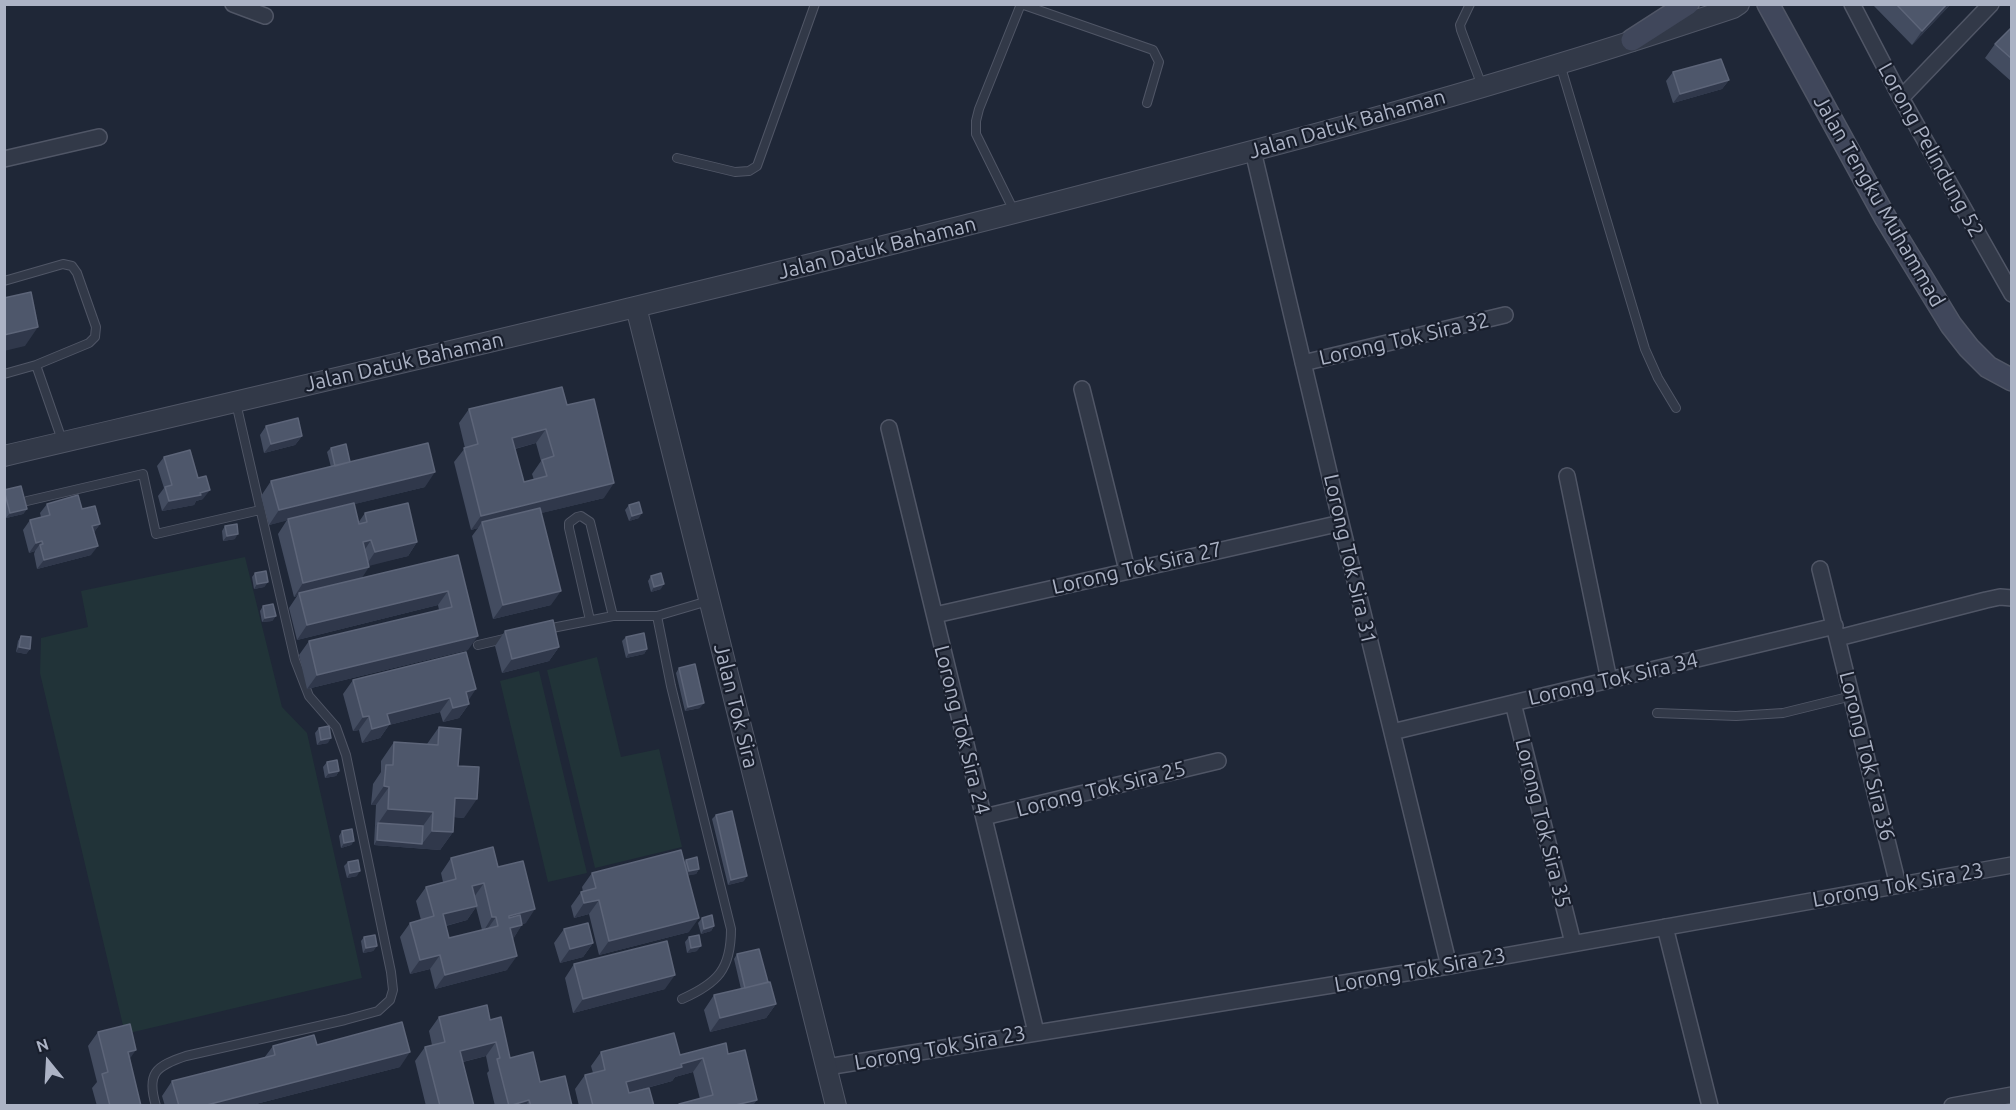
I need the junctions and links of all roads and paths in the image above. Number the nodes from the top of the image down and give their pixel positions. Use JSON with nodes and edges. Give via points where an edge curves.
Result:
{"nodes":[{"id":1,"x":233,"y":4,"type":"edge"},
{"id":2,"x":815,"y":4,"type":"edge"},
{"id":3,"x":1470,"y":4,"type":"edge"},
{"id":4,"x":1688,"y":4,"type":"edge"},
{"id":5,"x":1739,"y":4,"type":"edge"},
{"id":6,"x":1768,"y":4,"type":"edge"},
{"id":7,"x":1852,"y":4,"type":"edge"},
{"id":8,"x":1991,"y":4,"type":"edge"},
{"id":9,"x":265,"y":16,"type":"dead end"},
{"id":10,"x":1632,"y":40,"type":"junction"},
{"id":11,"x":1560,"y":64,"type":"junction"},
{"id":12,"x":1482,"y":86,"type":"junction"},
{"id":13,"x":1901,"y":98,"type":"junction"},
{"id":14,"x":1147,"y":103,"type":"dead end"},
{"id":15,"x":99,"y":137,"type":"dead end"},
{"id":16,"x":1253,"y":151,"type":"junction"},
{"id":17,"x":677,"y":158,"type":"dead end"},
{"id":18,"x":4,"y":159,"type":"edge"},
{"id":19,"x":1015,"y":213,"type":"junction"},
{"id":20,"x":4,"y":281,"type":"edge"},
{"id":21,"x":2012,"y":294,"type":"edge"},
{"id":22,"x":636,"y":307,"type":"junction"},
{"id":23,"x":1505,"y":315,"type":"dead end"},
{"id":24,"x":1304,"y":363,"type":"junction"},
{"id":25,"x":36,"y":365,"type":"junction"},
{"id":26,"x":4,"y":374,"type":"edge"},
{"id":27,"x":2012,"y":380,"type":"edge"},
{"id":28,"x":1082,"y":388,"type":"dead end"},
{"id":29,"x":236,"y":402,"type":"junction"},
{"id":30,"x":1676,"y":408,"type":"dead end"},
{"id":31,"x":889,"y":428,"type":"dead end"},
{"id":32,"x":62,"y":442,"type":"junction"},
{"id":33,"x":4,"y":456,"type":"edge"},
{"id":34,"x":1568,"y":476,"type":"dead end"},
{"id":35,"x":27,"y":501,"type":"edge"},
{"id":36,"x":260,"y":510,"type":"junction"},
{"id":37,"x":1341,"y":523,"type":"junction"},
{"id":38,"x":1820,"y":569,"type":"dead end"},
{"id":39,"x":1128,"y":570,"type":"junction"},
{"id":40,"x":2012,"y":598,"type":"edge"},
{"id":41,"x":709,"y":600,"type":"junction"},
{"id":42,"x":934,"y":615,"type":"junction"},
{"id":43,"x":613,"y":616,"type":"junction"},
{"id":44,"x":657,"y":616,"type":"junction"},
{"id":45,"x":590,"y":620,"type":"junction"},
{"id":46,"x":540,"y":631,"type":"edge"},
{"id":47,"x":1837,"y":632,"type":"junction"},
{"id":48,"x":520,"y":635,"type":"edge"},
{"id":49,"x":478,"y":645,"type":"edge"},
{"id":50,"x":1609,"y":680,"type":"junction"},
{"id":51,"x":1852,"y":696,"type":"junction"},
{"id":52,"x":1513,"y":703,"type":"junction"},
{"id":53,"x":1657,"y":713,"type":"dead end"},
{"id":54,"x":1392,"y":732,"type":"junction"},
{"id":55,"x":1218,"y":760,"type":"dead end"},
{"id":56,"x":984,"y":817,"type":"junction"},
{"id":57,"x":2012,"y":865,"type":"edge"},
{"id":58,"x":1898,"y":885,"type":"junction"},
{"id":59,"x":1665,"y":927,"type":"junction"},
{"id":60,"x":1573,"y":943,"type":"junction"},
{"id":61,"x":1449,"y":966,"type":"junction"},
{"id":62,"x":682,"y":999,"type":"dead end"},
{"id":63,"x":1036,"y":1032,"type":"junction"},
{"id":64,"x":827,"y":1067,"type":"junction"},
{"id":65,"x":2012,"y":1095,"type":"edge"},
{"id":66,"x":156,"y":1106,"type":"edge"},
{"id":67,"x":836,"y":1106,"type":"edge"},
{"id":68,"x":1710,"y":1106,"type":"edge"},
{"id":69,"x":1952,"y":1106,"type":"edge"}],
"edges":[{"from":1,"to":9,"type":"street"},
{"from":2,"to":17,"type":"lane","via":[[757,166],[735,172]]},
{"from":3,"to":12,"type":"lane","via":[[1460,25]]},
{"from":4,"to":10,"type":"main road"},
{"from":5,"to":10,"type":"street","name":"Jalan Datuk Bahaman"},
{"from":6,"to":27,"type":"main road","name":"Jalan Tengku Muhammad","via":[[1885,217],[1951,325],[1989,367]]},
{"from":7,"to":13,"type":"street","name":"Lorong Pelindung 52"},
{"from":8,"to":13,"type":"street"},
{"from":10,"to":11,"type":"street","name":"Jalan Datuk Bahaman"},
{"from":11,"to":12,"type":"street","name":"Jalan Datuk Bahaman"},
{"from":11,"to":30,"type":"lane","via":[[1645,349]]},
{"from":12,"to":16,"type":"street","name":"Jalan Datuk Bahaman"},
{"from":13,"to":21,"type":"street","name":"Lorong Pelindung 52"},
{"from":14,"to":19,"type":"lane","via":[[1159,62],[1153,50],[1021,4],[976,121],[976,134]]},
{"from":15,"to":18,"type":"street"},
{"from":16,"to":19,"type":"street","name":"Jalan Datuk Bahaman"},
{"from":16,"to":24,"type":"street","name":"Lorong Tok Sira 31"},
{"from":19,"to":22,"type":"street","name":"Jalan Datuk Bahaman"},
{"from":20,"to":25,"type":"lane","via":[[63,264],[78,273],[96,327],[95,337]]},
{"from":22,"to":29,"type":"street","name":"Jalan Datuk Bahaman"},
{"from":22,"to":41,"type":"street","name":"Jalan Tok Sira"},
{"from":23,"to":24,"type":"street","name":"Lorong Tok Sira 32"},
{"from":24,"to":37,"type":"street","name":"Lorong Tok Sira 31"},
{"from":25,"to":26,"type":"lane"},
{"from":25,"to":32,"type":"lane"},
{"from":28,"to":39,"type":"street"},
{"from":29,"to":32,"type":"street","name":"Jalan Datuk Bahaman"},
{"from":29,"to":36,"type":"lane"},
{"from":31,"to":42,"type":"street","name":"Lorong Tok Sira 24"},
{"from":32,"to":33,"type":"street","name":"Jalan Datuk Bahaman"},
{"from":34,"to":50,"type":"street"},
{"from":35,"to":36,"type":"lane","via":[[142,474],[156,534]]},
{"from":36,"to":66,"type":"lane","via":[[301,681],[336,727],[346,755],[393,990],[390,1000],[378,1011],[167,1062],[156,1070],[151,1083]]},
{"from":37,"to":39,"type":"street","name":"Lorong Tok Sira 27"},
{"from":37,"to":54,"type":"street","name":"Lorong Tok Sira 31"},
{"from":38,"to":47,"type":"street","name":"Lorong Tok Sira 36"},
{"from":39,"to":42,"type":"street","name":"Lorong Tok Sira 27"},
{"from":40,"to":47,"type":"street","name":"Lorong Tok Sira 34","via":[[2000,597]]},
{"from":41,"to":44,"type":"lane"},
{"from":41,"to":64,"type":"street","name":"Jalan Tok Sira"},
{"from":42,"to":56,"type":"street","name":"Lorong Tok Sira 24"},
{"from":43,"to":44,"type":"lane"},
{"from":43,"to":45,"type":"lane"},
{"from":43,"to":45,"type":"lane","via":[[590,522],[581,516],[569,523],[569,528]]},
{"from":44,"to":62,"type":"lane","via":[[731,929],[728,960],[717,977],[702,990]]},
{"from":45,"to":46,"type":"lane"},
{"from":47,"to":50,"type":"street","name":"Lorong Tok Sira 34"},
{"from":47,"to":51,"type":"street","name":"Lorong Tok Sira 36"},
{"from":48,"to":49,"type":"lane"},
{"from":50,"to":52,"type":"street","name":"Lorong Tok Sira 34"},
{"from":51,"to":53,"type":"lane","via":[[1783,713]]},
{"from":51,"to":58,"type":"street","name":"Lorong Tok Sira 36"},
{"from":52,"to":54,"type":"street","name":"Lorong Tok Sira 34"},
{"from":52,"to":60,"type":"street","name":"Lorong Tok Sira 35"},
{"from":54,"to":61,"type":"street","name":"Lorong Tok Sira 31"},
{"from":55,"to":56,"type":"street","name":"Lorong Tok Sira 25"},
{"from":56,"to":63,"type":"street","name":"Lorong Tok Sira 24"},
{"from":57,"to":58,"type":"street","name":"Lorong Tok Sira 23"},
{"from":58,"to":59,"type":"street","name":"Lorong Tok Sira 23"},
{"from":59,"to":60,"type":"street","name":"Lorong Tok Sira 23"},
{"from":59,"to":68,"type":"street"},
{"from":60,"to":61,"type":"street","name":"Lorong Tok Sira 23"},
{"from":61,"to":63,"type":"street","name":"Lorong Tok Sira 23"},
{"from":63,"to":64,"type":"street","name":"Lorong Tok Sira 23"},
{"from":64,"to":67,"type":"street","name":"Jalan Tok Sira"},
{"from":65,"to":69,"type":"street"}]}
